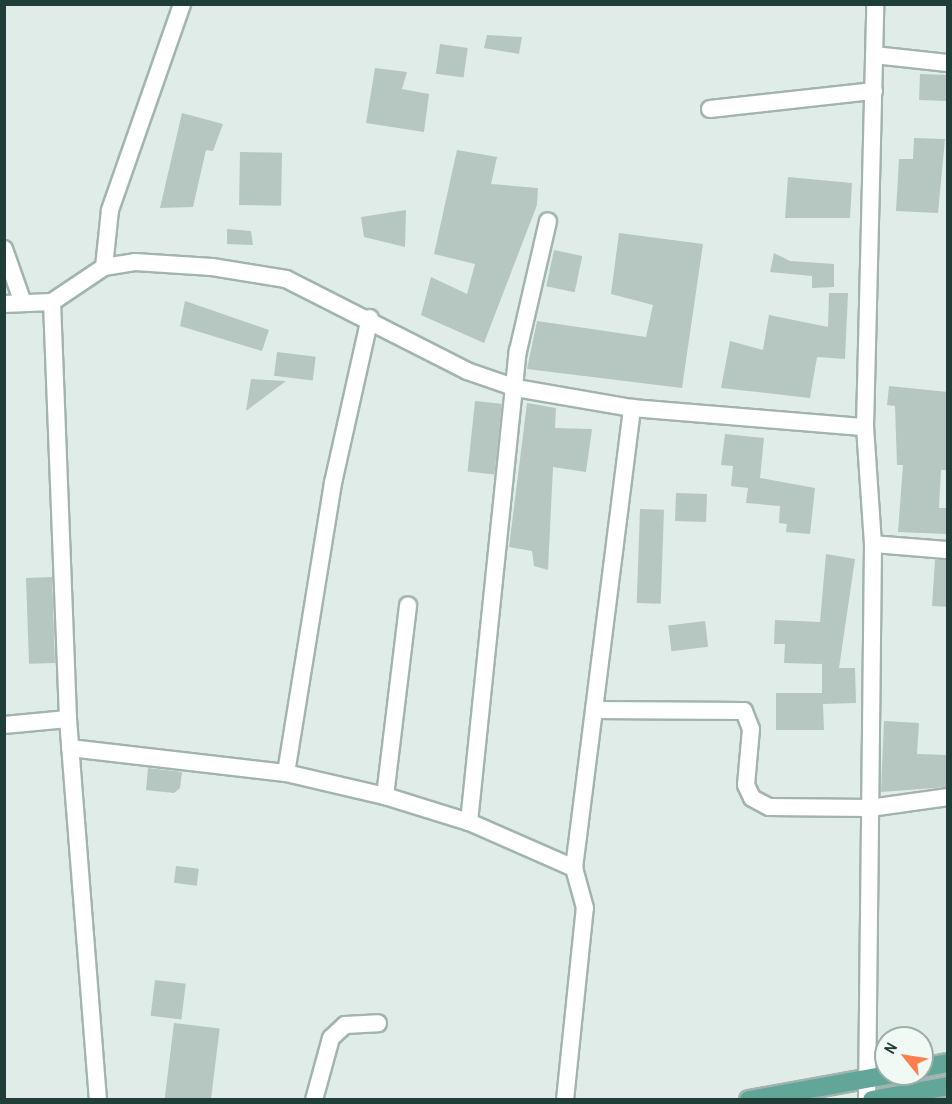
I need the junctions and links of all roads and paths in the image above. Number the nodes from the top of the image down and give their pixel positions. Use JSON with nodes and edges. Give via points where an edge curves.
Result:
{"nodes":[{"id":1,"x":182,"y":4,"type":"edge"},
{"id":2,"x":875,"y":4,"type":"edge"},
{"id":3,"x":874,"y":55,"type":"junction"},
{"id":4,"x":948,"y":63,"type":"edge"},
{"id":5,"x":874,"y":91,"type":"junction"},
{"id":6,"x":710,"y":109,"type":"dead end"},
{"id":7,"x":549,"y":221,"type":"dead end"},
{"id":8,"x":4,"y":249,"type":"edge"},
{"id":9,"x":104,"y":267,"type":"junction"},
{"id":10,"x":52,"y":302,"type":"junction"},
{"id":11,"x":23,"y":303,"type":"junction"},
{"id":12,"x":4,"y":304,"type":"edge"},
{"id":13,"x":370,"y":318,"type":"junction"},
{"id":14,"x":516,"y":388,"type":"junction"},
{"id":15,"x":632,"y":408,"type":"junction"},
{"id":16,"x":866,"y":427,"type":"junction"},
{"id":17,"x":873,"y":544,"type":"junction"},
{"id":18,"x":948,"y":550,"type":"edge"},
{"id":19,"x":408,"y":604,"type":"dead end"},
{"id":20,"x":594,"y":710,"type":"junction"},
{"id":21,"x":68,"y":719,"type":"junction"},
{"id":22,"x":4,"y":725,"type":"edge"},
{"id":23,"x":70,"y":748,"type":"junction"},
{"id":24,"x":286,"y":773,"type":"junction"},
{"id":25,"x":385,"y":796,"type":"junction"},
{"id":26,"x":948,"y":797,"type":"edge"},
{"id":27,"x":870,"y":808,"type":"junction"},
{"id":28,"x":469,"y":822,"type":"junction"},
{"id":29,"x":574,"y":868,"type":"junction"},
{"id":30,"x":378,"y":1023,"type":"dead end"},
{"id":31,"x":874,"y":1078,"type":"edge"},
{"id":32,"x":863,"y":1080,"type":"junction"},
{"id":33,"x":948,"y":1086,"type":"edge"},
{"id":34,"x":98,"y":1100,"type":"edge"},
{"id":35,"x":314,"y":1100,"type":"edge"},
{"id":36,"x":565,"y":1100,"type":"edge"},
{"id":37,"x":749,"y":1100,"type":"edge"},
{"id":38,"x":867,"y":1100,"type":"edge"},
{"id":39,"x":872,"y":1100,"type":"edge"}],
"edges":[{"from":1,"to":9,"type":"street","via":[[110,210]]},
{"from":2,"to":3,"type":"street"},
{"from":3,"to":4,"type":"street"},
{"from":3,"to":5,"type":"street"},
{"from":5,"to":6,"type":"street"},
{"from":5,"to":16,"type":"street"},
{"from":7,"to":14,"type":"street","via":[[518,351]]},
{"from":8,"to":11,"type":"street"},
{"from":9,"to":10,"type":"street"},
{"from":9,"to":13,"type":"street","via":[[135,262],[286,279]]},
{"from":10,"to":11,"type":"street"},
{"from":10,"to":21,"type":"street"},
{"from":11,"to":12,"type":"street"},
{"from":13,"to":14,"type":"street","via":[[467,370]]},
{"from":13,"to":24,"type":"street","via":[[333,483]]},
{"from":14,"to":15,"type":"street"},
{"from":14,"to":28,"type":"street","via":[[488,605]]},
{"from":15,"to":16,"type":"street"},
{"from":15,"to":20,"type":"street"},
{"from":16,"to":17,"type":"street"},
{"from":17,"to":18,"type":"street"},
{"from":17,"to":27,"type":"street"},
{"from":19,"to":25,"type":"street"},
{"from":20,"to":27,"type":"street","via":[[744,711],[751,729],[746,784],[752,798],[769,807]]},
{"from":20,"to":29,"type":"street"},
{"from":21,"to":22,"type":"street"},
{"from":21,"to":23,"type":"street"},
{"from":23,"to":24,"type":"street"},
{"from":23,"to":34,"type":"street"},
{"from":24,"to":25,"type":"street"},
{"from":25,"to":28,"type":"street"},
{"from":26,"to":27,"type":"street"},
{"from":27,"to":32,"type":"street"},
{"from":28,"to":29,"type":"street"},
{"from":29,"to":36,"type":"street","via":[[585,908]]},
{"from":30,"to":35,"type":"street","via":[[345,1025],[331,1038]]},
{"from":31,"to":32,"type":"main road"},
{"from":32,"to":37,"type":"main road"},
{"from":32,"to":38,"type":"street"},
{"from":33,"to":39,"type":"main road"}]}
